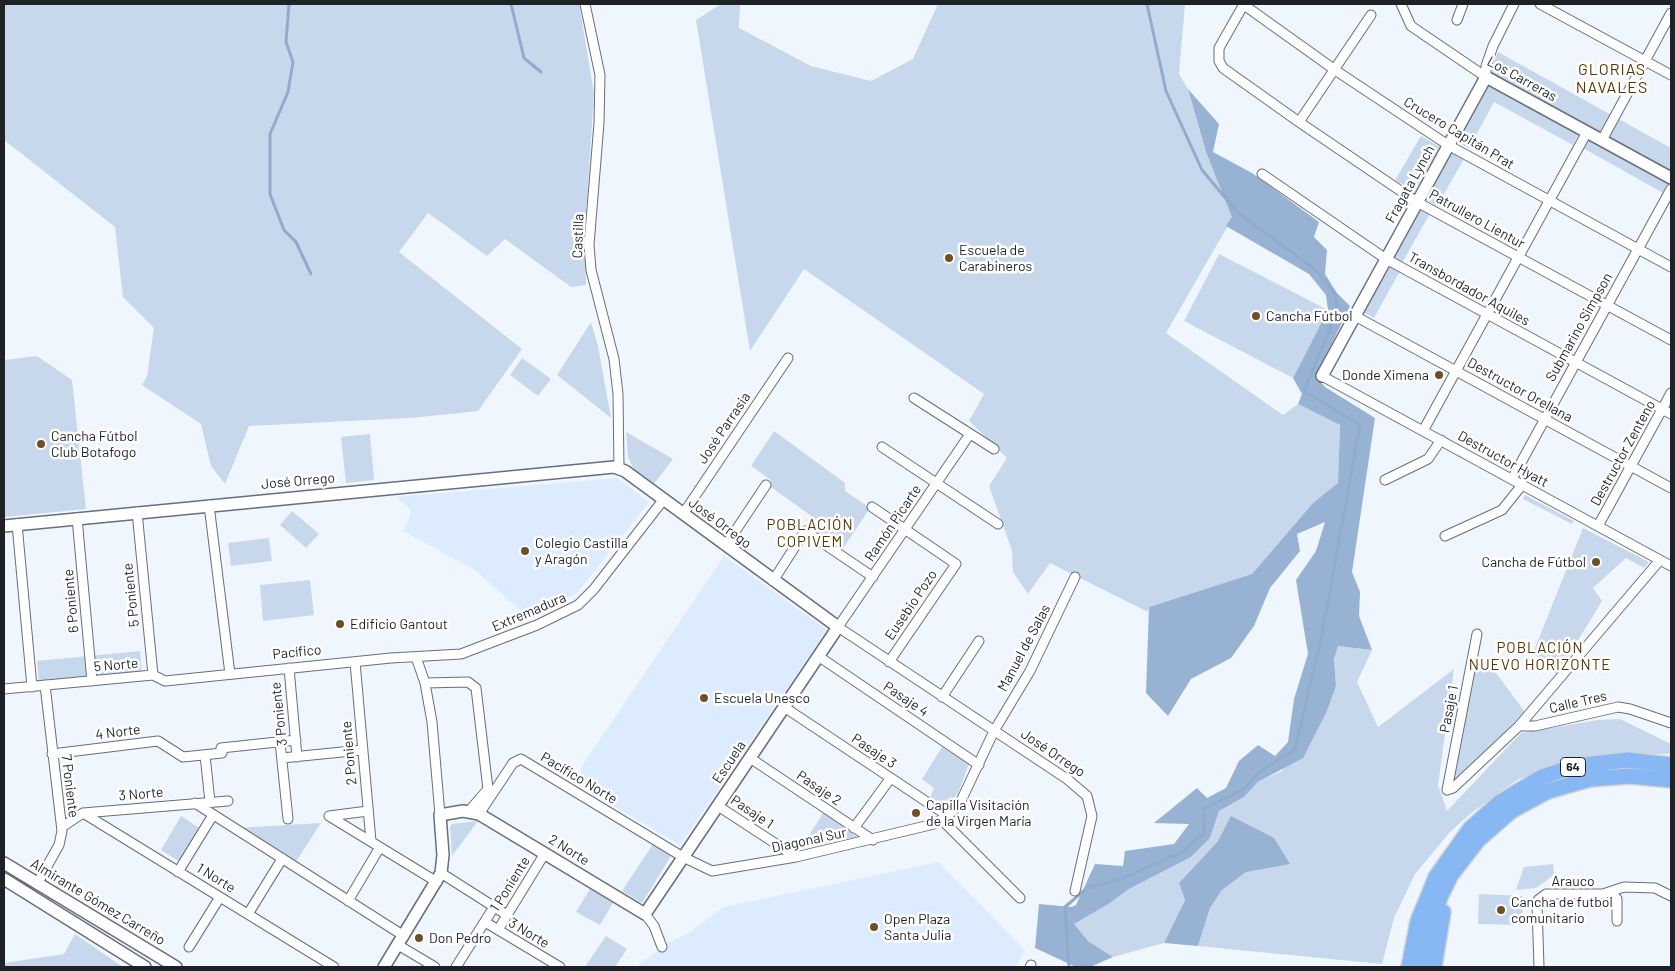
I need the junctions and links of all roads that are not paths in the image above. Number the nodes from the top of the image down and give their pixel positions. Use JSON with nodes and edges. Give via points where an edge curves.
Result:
{"nodes":[{"id":1,"x":585,"y":4,"type":"edge"},
{"id":2,"x":1244,"y":4,"type":"edge"},
{"id":3,"x":1401,"y":4,"type":"edge"},
{"id":4,"x":1463,"y":4,"type":"edge"},
{"id":5,"x":1514,"y":4,"type":"edge"},
{"id":6,"x":1540,"y":4,"type":"edge"},
{"id":7,"x":1671,"y":13,"type":"edge"},
{"id":8,"x":1371,"y":15,"type":"dead end"},
{"id":9,"x":1457,"y":20,"type":"dead end"},
{"id":10,"x":1645,"y":61,"type":"junction"},
{"id":11,"x":1335,"y":70,"type":"junction"},
{"id":12,"x":1671,"y":75,"type":"edge"},
{"id":13,"x":1486,"y":77,"type":"junction"},
{"id":14,"x":1299,"y":122,"type":"junction"},
{"id":15,"x":1588,"y":132,"type":"junction"},
{"id":16,"x":1602,"y":140,"type":"junction"},
{"id":17,"x":1448,"y":146,"type":"junction"},
{"id":18,"x":1262,"y":174,"type":"dead end"},
{"id":19,"x":1671,"y":178,"type":"edge"},
{"id":20,"x":1671,"y":189,"type":"edge"},
{"id":21,"x":1550,"y":201,"type":"junction"},
{"id":22,"x":1417,"y":202,"type":"junction"},
{"id":23,"x":1638,"y":249,"type":"junction"},
{"id":24,"x":1519,"y":257,"type":"junction"},
{"id":25,"x":1386,"y":259,"type":"junction"},
{"id":26,"x":1671,"y":267,"type":"edge"},
{"id":27,"x":1607,"y":305,"type":"junction"},
{"id":28,"x":1487,"y":314,"type":"junction"},
{"id":29,"x":1355,"y":316,"type":"junction"},
{"id":30,"x":1671,"y":340,"type":"edge"},
{"id":31,"x":788,"y":358,"type":"dead end"},
{"id":32,"x":1576,"y":362,"type":"junction"},
{"id":33,"x":1456,"y":371,"type":"junction"},
{"id":34,"x":1322,"y":376,"type":"joint"},
{"id":35,"x":1671,"y":393,"type":"edge"},
{"id":36,"x":914,"y":398,"type":"dead end"},
{"id":37,"x":1662,"y":410,"type":"junction"},
{"id":38,"x":1671,"y":414,"type":"edge"},
{"id":39,"x":1545,"y":419,"type":"junction"},
{"id":40,"x":1423,"y":431,"type":"junction"},
{"id":41,"x":970,"y":434,"type":"junction"},
{"id":42,"x":1441,"y":440,"type":"junction"},
{"id":43,"x":882,"y":447,"type":"dead end"},
{"id":44,"x":994,"y":449,"type":"dead end"},
{"id":45,"x":1631,"y":466,"type":"junction"},
{"id":46,"x":619,"y":468,"type":"junction"},
{"id":47,"x":1512,"y":479,"type":"junction"},
{"id":48,"x":1385,"y":480,"type":"dead end"},
{"id":49,"x":937,"y":483,"type":"junction"},
{"id":50,"x":766,"y":485,"type":"dead end"},
{"id":51,"x":1522,"y":485,"type":"junction"},
{"id":52,"x":1671,"y":488,"type":"edge"},
{"id":53,"x":664,"y":499,"type":"junction"},
{"id":54,"x":210,"y":505,"type":"junction"},
{"id":55,"x":872,"y":507,"type":"dead end"},
{"id":56,"x":137,"y":512,"type":"junction"},
{"id":57,"x":684,"y":514,"type":"junction"},
{"id":58,"x":77,"y":518,"type":"junction"},
{"id":59,"x":17,"y":524,"type":"junction"},
{"id":60,"x":998,"y":524,"type":"dead end"},
{"id":61,"x":4,"y":526,"type":"edge"},
{"id":62,"x":1598,"y":526,"type":"junction"},
{"id":63,"x":904,"y":530,"type":"junction"},
{"id":64,"x":1445,"y":536,"type":"dead end"},
{"id":65,"x":726,"y":545,"type":"junction"},
{"id":66,"x":1660,"y":560,"type":"junction"},
{"id":67,"x":1671,"y":566,"type":"edge"},
{"id":68,"x":872,"y":577,"type":"junction"},
{"id":69,"x":1075,"y":577,"type":"dead end"},
{"id":70,"x":773,"y":580,"type":"junction"},
{"id":71,"x":838,"y":627,"type":"junction"},
{"id":72,"x":1477,"y":634,"type":"dead end"},
{"id":73,"x":979,"y":640,"type":"dead end"},
{"id":74,"x":818,"y":656,"type":"junction"},
{"id":75,"x":416,"y":657,"type":"junction"},
{"id":76,"x":355,"y":662,"type":"junction"},
{"id":77,"x":889,"y":662,"type":"junction"},
{"id":78,"x":289,"y":668,"type":"junction"},
{"id":79,"x":230,"y":674,"type":"junction"},
{"id":80,"x":153,"y":675,"type":"junction"},
{"id":81,"x":92,"y":681,"type":"junction"},
{"id":82,"x":425,"y":683,"type":"junction"},
{"id":83,"x":45,"y":686,"type":"junction"},
{"id":84,"x":32,"y":687,"type":"junction"},
{"id":85,"x":4,"y":689,"type":"edge"},
{"id":86,"x":942,"y":697,"type":"junction"},
{"id":87,"x":784,"y":707,"type":"junction"},
{"id":88,"x":1671,"y":724,"type":"edge"},
{"id":89,"x":1519,"y":726,"type":"junction"},
{"id":90,"x":994,"y":731,"type":"junction"},
{"id":91,"x":296,"y":740,"type":"junction"},
{"id":92,"x":280,"y":742,"type":"junction"},
{"id":93,"x":362,"y":750,"type":"junction"},
{"id":94,"x":52,"y":754,"type":"junction"},
{"id":95,"x":205,"y":755,"type":"junction"},
{"id":96,"x":297,"y":757,"type":"junction"},
{"id":97,"x":282,"y":758,"type":"junction"},
{"id":98,"x":750,"y":758,"type":"junction"},
{"id":99,"x":979,"y":765,"type":"junction"},
{"id":100,"x":1671,"y":765,"type":"edge"},
{"id":101,"x":890,"y":779,"type":"junction"},
{"id":102,"x":1671,"y":780,"type":"edge"},
{"id":103,"x":228,"y":801,"type":"dead end"},
{"id":104,"x":210,"y":802,"type":"junction"},
{"id":105,"x":195,"y":803,"type":"junction"},
{"id":106,"x":718,"y":806,"type":"junction"},
{"id":107,"x":368,"y":811,"type":"junction"},
{"id":108,"x":83,"y":813,"type":"junction"},
{"id":109,"x":474,"y":813,"type":"junction"},
{"id":110,"x":213,"y":815,"type":"junction"},
{"id":111,"x":440,"y":815,"type":"junction"},
{"id":112,"x":945,"y":818,"type":"junction"},
{"id":113,"x":288,"y":819,"type":"dead end"},
{"id":114,"x":62,"y":827,"type":"junction"},
{"id":115,"x":854,"y":828,"type":"junction"},
{"id":116,"x":873,"y":840,"type":"junction"},
{"id":117,"x":371,"y":841,"type":"junction"},
{"id":118,"x":380,"y":847,"type":"junction"},
{"id":119,"x":545,"y":853,"type":"junction"},
{"id":120,"x":683,"y":857,"type":"junction"},
{"id":121,"x":796,"y":857,"type":"junction"},
{"id":122,"x":282,"y":859,"type":"junction"},
{"id":123,"x":4,"y":863,"type":"edge"},
{"id":124,"x":1458,"y":865,"type":"junction"},
{"id":125,"x":178,"y":872,"type":"junction"},
{"id":126,"x":439,"y":878,"type":"junction"},
{"id":127,"x":4,"y":879,"type":"edge"},
{"id":128,"x":37,"y":884,"type":"junction"},
{"id":129,"x":1075,"y":891,"type":"dead end"},
{"id":130,"x":1609,"y":892,"type":"junction"},
{"id":131,"x":1671,"y":896,"type":"edge"},
{"id":132,"x":220,"y":897,"type":"junction"},
{"id":133,"x":1020,"y":898,"type":"dead end"},
{"id":134,"x":348,"y":901,"type":"junction"},
{"id":135,"x":1423,"y":906,"type":"junction"},
{"id":136,"x":494,"y":907,"type":"junction"},
{"id":137,"x":248,"y":914,"type":"junction"},
{"id":138,"x":645,"y":914,"type":"junction"},
{"id":139,"x":507,"y":915,"type":"junction"},
{"id":140,"x":1617,"y":921,"type":"dead end"},
{"id":141,"x":485,"y":922,"type":"junction"},
{"id":142,"x":498,"y":930,"type":"junction"},
{"id":143,"x":401,"y":940,"type":"junction"},
{"id":144,"x":189,"y":947,"type":"dead end"},
{"id":145,"x":662,"y":947,"type":"dead end"},
{"id":146,"x":146,"y":967,"type":"edge"},
{"id":147,"x":176,"y":967,"type":"edge"},
{"id":148,"x":334,"y":967,"type":"edge"},
{"id":149,"x":384,"y":967,"type":"edge"},
{"id":150,"x":435,"y":967,"type":"edge"},
{"id":151,"x":456,"y":967,"type":"edge"},
{"id":152,"x":560,"y":967,"type":"edge"},
{"id":153,"x":1398,"y":967,"type":"edge"},
{"id":154,"x":1409,"y":967,"type":"edge"},
{"id":155,"x":1421,"y":967,"type":"edge"},
{"id":156,"x":1434,"y":967,"type":"edge"},
{"id":157,"x":1538,"y":967,"type":"edge"}],
"edges":[{"from":1,"to":46,"type":"street","name":"Castilla","via":[[600,76],[590,270],[614,359]]},
{"from":2,"to":11,"type":"street","name":"Crucero Capitán Prat"},
{"from":2,"to":14,"type":"street","name":"Patrullero Lientur","via":[[1219,48],[1219,61],[1223,68]]},
{"from":3,"to":13,"type":"street","name":"Los Carreras","via":[[1411,26]]},
{"from":4,"to":9,"type":"street"},
{"from":5,"to":13,"type":"street","name":"Fragata Lynch","via":[[1493,46]]},
{"from":6,"to":10,"type":"street"},
{"from":7,"to":10,"type":"street"},
{"from":8,"to":11,"type":"street"},
{"from":10,"to":12,"type":"street"},
{"from":10,"to":16,"type":"street"},
{"from":11,"to":14,"type":"street"},
{"from":11,"to":17,"type":"street","name":"Crucero Capitán Prat"},
{"from":13,"to":15,"type":"street","name":"Los Carreras"},
{"from":13,"to":17,"type":"street","name":"Fragata Lynch"},
{"from":14,"to":22,"type":"street","name":"Patrullero Lientur"},
{"from":15,"to":16,"type":"street","name":"Los Carreras"},
{"from":15,"to":21,"type":"street"},
{"from":16,"to":19,"type":"street","name":"Los Carreras"},
{"from":17,"to":21,"type":"street","name":"Crucero Capitán Prat"},
{"from":17,"to":22,"type":"street","name":"Fragata Lynch"},
{"from":18,"to":25,"type":"street","name":"Transbordador Aquiles"},
{"from":20,"to":23,"type":"street","name":"Submarino Simpson"},
{"from":21,"to":23,"type":"street","name":"Crucero Capitán Prat"},
{"from":21,"to":24,"type":"street"},
{"from":22,"to":24,"type":"street","name":"Patrullero Lientur"},
{"from":22,"to":25,"type":"street","name":"Fragata Lynch"},
{"from":23,"to":26,"type":"street","name":"Crucero Capitán Prat"},
{"from":23,"to":27,"type":"street","name":"Submarino Simpson"},
{"from":24,"to":27,"type":"street","name":"Patrullero Lientur"},
{"from":24,"to":28,"type":"street"},
{"from":25,"to":28,"type":"street","name":"Transbordador Aquiles"},
{"from":25,"to":29,"type":"street","name":"Fragata Lynch"},
{"from":27,"to":30,"type":"street","name":"Patrullero Lientur"},
{"from":27,"to":32,"type":"street","name":"Submarino Simpson"},
{"from":28,"to":32,"type":"street","name":"Transbordador Aquiles"},
{"from":28,"to":33,"type":"street"},
{"from":29,"to":33,"type":"street","name":"Destructor Orellana"},
{"from":29,"to":34,"type":"street","name":"Fragata Lynch"},
{"from":31,"to":57,"type":"street","name":"José Parrasia"},
{"from":32,"to":37,"type":"street","name":"Transbordador Aquiles"},
{"from":32,"to":39,"type":"street","name":"Submarino Simpson"},
{"from":33,"to":39,"type":"street","name":"Destructor Orellana"},
{"from":33,"to":40,"type":"street"},
{"from":34,"to":40,"type":"street","name":"Destructor Hyatt"},
{"from":35,"to":37,"type":"street","name":"Destructor Zenteno"},
{"from":36,"to":41,"type":"street"},
{"from":37,"to":38,"type":"street","name":"Transbordador Aquiles"},
{"from":37,"to":45,"type":"street","name":"Destructor Zenteno"},
{"from":39,"to":45,"type":"street","name":"Destructor Orellana"},
{"from":39,"to":47,"type":"street","name":"Submarino Simpson"},
{"from":40,"to":42,"type":"street","name":"Destructor Hyatt"},
{"from":41,"to":44,"type":"street"},
{"from":41,"to":49,"type":"street","name":"Ramón Picarte"},
{"from":42,"to":47,"type":"street","name":"Destructor Hyatt"},
{"from":42,"to":48,"type":"street","via":[[1428,459]]},
{"from":43,"to":49,"type":"street"},
{"from":45,"to":52,"type":"street","name":"Destructor Orellana"},
{"from":45,"to":62,"type":"street","name":"Destructor Zenteno"},
{"from":46,"to":53,"type":"street","name":"José Orrego"},
{"from":46,"to":54,"type":"street","name":"José Orrego"},
{"from":47,"to":51,"type":"street","name":"Destructor Hyatt"},
{"from":49,"to":60,"type":"street"},
{"from":49,"to":63,"type":"street","name":"Ramón Picarte"},
{"from":50,"to":65,"type":"street"},
{"from":51,"to":62,"type":"street","name":"Destructor Hyatt"},
{"from":51,"to":64,"type":"street","via":[[1502,510]]},
{"from":53,"to":57,"type":"street","name":"José Orrego"},
{"from":53,"to":75,"type":"street","name":"Extremadura","via":[[594,589],[573,608],[461,654]]},
{"from":54,"to":56,"type":"street"},
{"from":54,"to":79,"type":"street"},
{"from":55,"to":63,"type":"street"},
{"from":56,"to":58,"type":"street"},
{"from":56,"to":80,"type":"street","name":"5 Poniente"},
{"from":57,"to":65,"type":"street","name":"José Orrego"},
{"from":58,"to":59,"type":"street"},
{"from":58,"to":81,"type":"street","name":"6 Poniente"},
{"from":59,"to":61,"type":"street"},
{"from":59,"to":84,"type":"street"},
{"from":62,"to":66,"type":"street","name":"Destructor Hyatt"},
{"from":63,"to":68,"type":"street","name":"Ramón Picarte"},
{"from":63,"to":77,"type":"street","name":"Eusebio Pozo","via":[[956,564]]},
{"from":65,"to":70,"type":"street","name":"José Orrego"},
{"from":66,"to":67,"type":"street","name":"Destructor Hyatt"},
{"from":66,"to":89,"type":"street"},
{"from":68,"to":70,"type":"street","via":[[805,531]]},
{"from":68,"to":71,"type":"street","name":"Ramón Picarte"},
{"from":69,"to":90,"type":"street","name":"Manuel de Salas","via":[[1030,671]]},
{"from":70,"to":71,"type":"street","name":"José Orrego"},
{"from":71,"to":74,"type":"street","name":"Escuela"},
{"from":71,"to":77,"type":"street","name":"José Orrego"},
{"from":72,"to":89,"type":"street","name":"Pasaje 1","via":[[1447,790]]},
{"from":73,"to":86,"type":"street"},
{"from":74,"to":87,"type":"street","name":"Escuela"},
{"from":74,"to":99,"type":"street","name":"Pasaje 4"},
{"from":75,"to":76,"type":"street","name":"Pacífico"},
{"from":75,"to":82,"type":"street"},
{"from":76,"to":78,"type":"street","name":"Pacífico"},
{"from":76,"to":93,"type":"street","name":"2 Poniente"},
{"from":77,"to":86,"type":"street","name":"José Orrego"},
{"from":78,"to":79,"type":"street","name":"Pacífico"},
{"from":78,"to":91,"type":"street","name":"3 Poniente"},
{"from":79,"to":80,"type":"street","name":"5 Norte","via":[[165,681]]},
{"from":80,"to":81,"type":"street","name":"5 Norte"},
{"from":81,"to":83,"type":"street","name":"5 Norte"},
{"from":82,"to":109,"type":"street","via":[[468,682],[476,688],[488,789]]},
{"from":82,"to":111,"type":"street","via":[[432,722]]},
{"from":83,"to":84,"type":"street","name":"5 Norte"},
{"from":83,"to":94,"type":"street","name":"7 Poniente"},
{"from":84,"to":85,"type":"street","name":"5 Norte"},
{"from":86,"to":90,"type":"street","name":"José Orrego"},
{"from":87,"to":98,"type":"street","name":"Escuela"},
{"from":87,"to":101,"type":"street","name":"Pasaje 3"},
{"from":88,"to":89,"type":"street","name":"Calle Tres","via":[[1630,708],[1618,707],[1535,726]]},
{"from":90,"to":99,"type":"street"},
{"from":90,"to":129,"type":"street","name":"José Orrego","via":[[1087,796],[1092,816]]},
{"from":91,"to":92,"type":"street","name":"4 Norte"},
{"from":91,"to":96,"type":"street","name":"3 Poniente"},
{"from":92,"to":95,"type":"street","name":"4 Norte","via":[[221,748],[222,753]]},
{"from":92,"to":97,"type":"street","name":"3 Poniente"},
{"from":93,"to":96,"type":"street"},
{"from":93,"to":107,"type":"street","name":"2 Poniente"},
{"from":94,"to":95,"type":"street","name":"4 Norte","via":[[158,741],[183,758]]},
{"from":94,"to":114,"type":"street","name":"7 Poniente"},
{"from":95,"to":104,"type":"street"},
{"from":96,"to":97,"type":"street"},
{"from":97,"to":113,"type":"street","name":"3 Poniente"},
{"from":98,"to":106,"type":"street","name":"Escuela"},
{"from":98,"to":115,"type":"street","name":"Pasaje 2"},
{"from":99,"to":112,"type":"street","via":[[960,803]]},
{"from":100,"to":135,"type":"highway","number":"64","via":[[1627,760],[1592,763],[1558,771],[1527,784],[1470,829],[1442,867]]},
{"from":101,"to":112,"type":"street","name":"Pasaje 3"},
{"from":101,"to":115,"type":"street"},
{"from":102,"to":124,"type":"highway","number":"64","via":[[1617,776],[1582,780],[1553,789],[1526,802],[1497,822]]},
{"from":103,"to":104,"type":"street","name":"3 Norte"},
{"from":104,"to":105,"type":"street","name":"3 Norte"},
{"from":105,"to":108,"type":"street","name":"3 Norte"},
{"from":105,"to":110,"type":"street"},
{"from":106,"to":120,"type":"street","name":"Escuela"},
{"from":106,"to":121,"type":"street","name":"Pasaje 1"},
{"from":107,"to":117,"type":"street","name":"2 Poniente"},
{"from":107,"to":117,"type":"street","name":"3 Norte","via":[[329,816]]},
{"from":108,"to":114,"type":"street","name":"3 Norte"},
{"from":108,"to":125,"type":"street","name":"1 Norte"},
{"from":109,"to":111,"type":"street"},
{"from":109,"to":119,"type":"street","name":"2 Norte"},
{"from":109,"to":120,"type":"street","name":"Pacífico Norte","via":[[513,763],[521,759]]},
{"from":110,"to":122,"type":"street"},
{"from":110,"to":125,"type":"street"},
{"from":111,"to":126,"type":"street","via":[[443,855]]},
{"from":112,"to":116,"type":"street","name":"Diagonal Sur"},
{"from":112,"to":133,"type":"street"},
{"from":114,"to":128,"type":"street","name":"7 Poniente","via":[[59,845]]},
{"from":115,"to":116,"type":"street","name":"Pasaje 2"},
{"from":116,"to":121,"type":"street","name":"Diagonal Sur"},
{"from":117,"to":118,"type":"street","name":"3 Norte"},
{"from":118,"to":126,"type":"street","name":"3 Norte"},
{"from":118,"to":134,"type":"street"},
{"from":119,"to":138,"type":"street","name":"2 Norte"},
{"from":119,"to":139,"type":"street","name":"1 Poniente"},
{"from":120,"to":121,"type":"street","name":"Diagonal Sur","via":[[706,870],[717,872]]},
{"from":120,"to":138,"type":"street","name":"Escuela"},
{"from":122,"to":134,"type":"street"},
{"from":122,"to":137,"type":"street"},
{"from":123,"to":128,"type":"street","name":"Almirante Gómez Carreño"},
{"from":124,"to":155,"type":"highway","number":"64","via":[[1432,916]]},
{"from":124,"to":156,"type":"highway","via":[[1443,912]]},
{"from":125,"to":132,"type":"street","name":"1 Norte"},
{"from":126,"to":136,"type":"street","name":"3 Norte"},
{"from":126,"to":143,"type":"street"},
{"from":127,"to":146,"type":"street"},
{"from":128,"to":147,"type":"street","name":"Almirante Gómez Carreño"},
{"from":130,"to":131,"type":"street","name":"Arauco","via":[[1619,887],[1648,887]]},
{"from":130,"to":140,"type":"street","via":[[1617,899]]},
{"from":130,"to":157,"type":"street","name":"Arauco","via":[[1596,895],[1546,894],[1538,900]]},
{"from":132,"to":137,"type":"street","name":"1 Norte"},
{"from":132,"to":144,"type":"street"},
{"from":134,"to":143,"type":"street"},
{"from":135,"to":153,"type":"highway"},
{"from":135,"to":154,"type":"highway","number":"64"},
{"from":136,"to":139,"type":"street","name":"3 Norte"},
{"from":136,"to":141,"type":"street","name":"1 Poniente"},
{"from":137,"to":148,"type":"street","name":"1 Norte"},
{"from":138,"to":145,"type":"street","name":"2 Norte","via":[[658,933]]},
{"from":139,"to":142,"type":"street","name":"1 Poniente"},
{"from":141,"to":142,"type":"street","name":"3 Norte"},
{"from":141,"to":151,"type":"street","name":"1 Poniente"},
{"from":142,"to":152,"type":"street","name":"3 Norte"},
{"from":143,"to":149,"type":"street"},
{"from":143,"to":150,"type":"street"}]}
